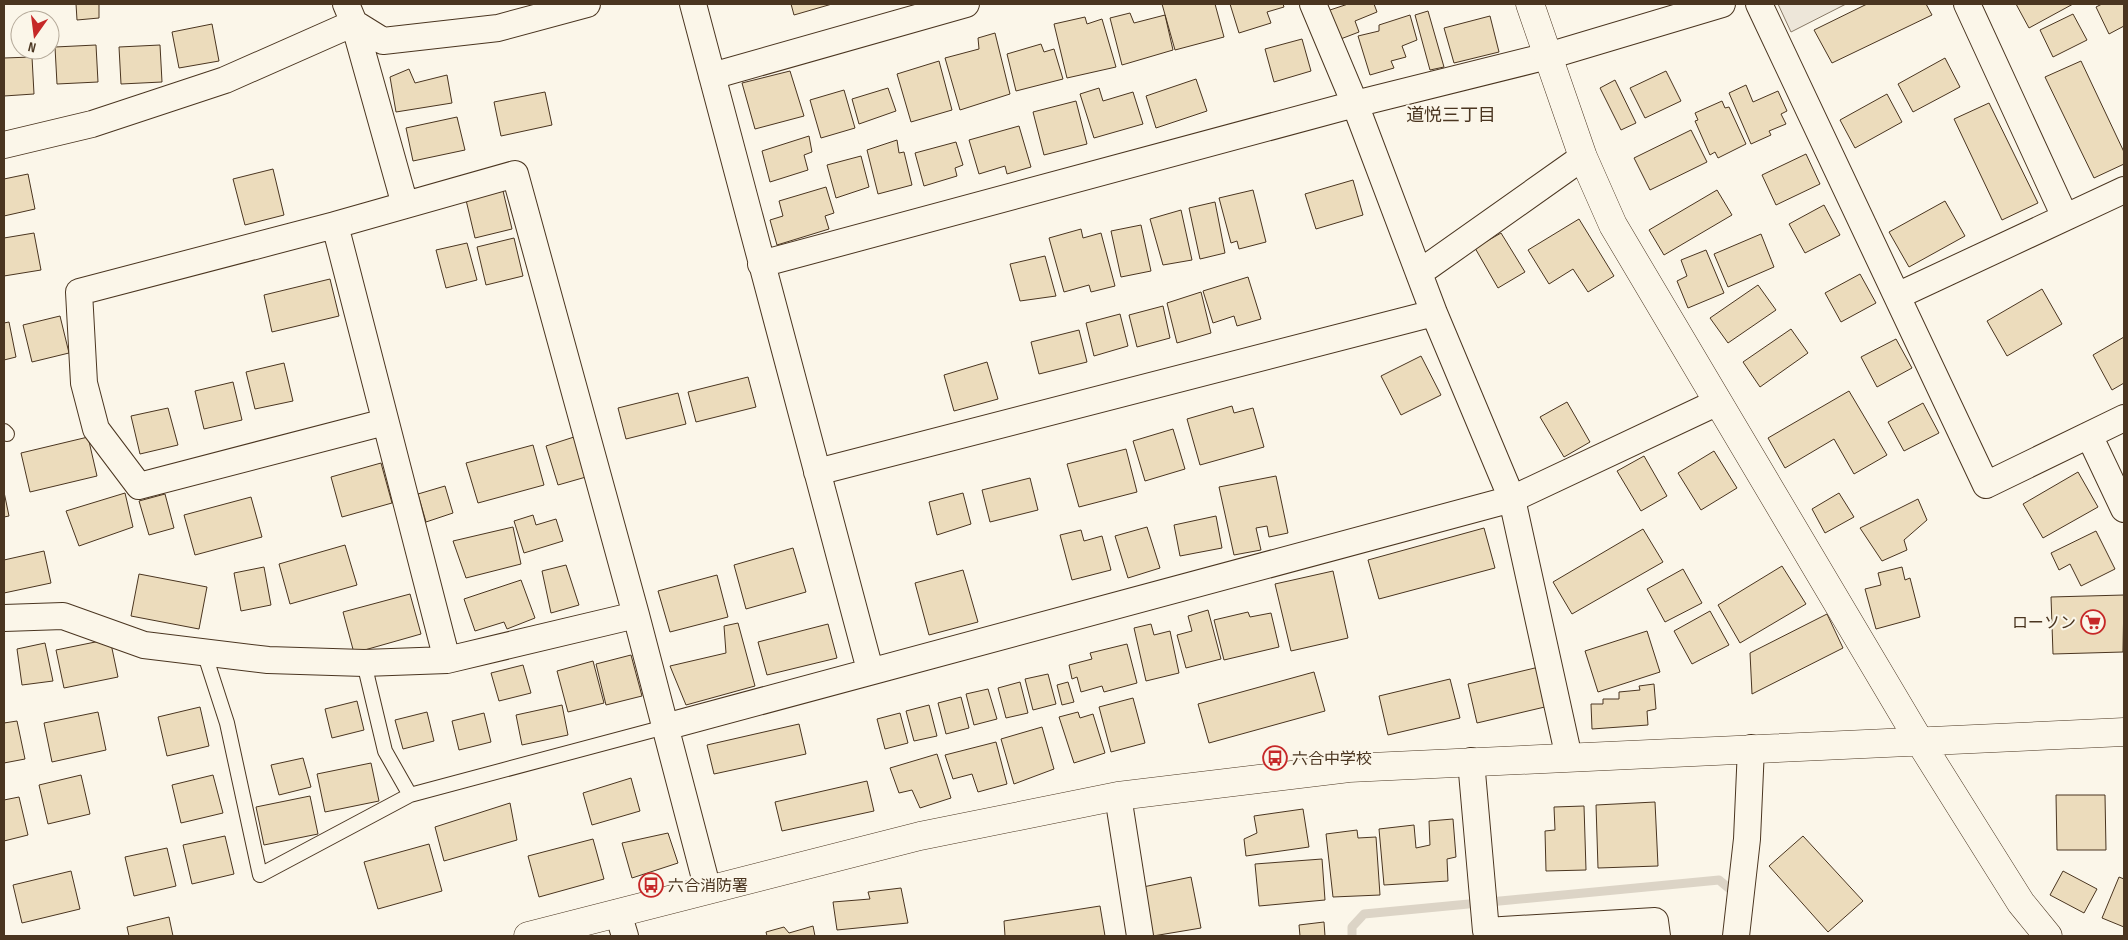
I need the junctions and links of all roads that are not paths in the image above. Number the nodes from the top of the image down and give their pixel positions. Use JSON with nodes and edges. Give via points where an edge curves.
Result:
{"nodes":[{"id":1,"x":586,"y":4,"type":"edge"},
{"id":2,"x":693,"y":4,"type":"edge"},
{"id":3,"x":966,"y":4,"type":"edge"},
{"id":4,"x":1313,"y":4,"type":"edge"},
{"id":5,"x":1530,"y":4,"type":"edge"},
{"id":6,"x":1722,"y":4,"type":"edge"},
{"id":7,"x":1759,"y":4,"type":"edge"},
{"id":8,"x":1967,"y":4,"type":"edge"},
{"id":9,"x":350,"y":13,"type":"edge"},
{"id":10,"x":1548,"y":56,"type":"junction"},
{"id":11,"x":712,"y":76,"type":"junction"},
{"id":12,"x":1355,"y":104,"type":"junction"},
{"id":13,"x":4,"y":145,"type":"edge"},
{"id":14,"x":1583,"y":157,"type":"junction"},
{"id":15,"x":2124,"y":190,"type":"edge"},
{"id":16,"x":405,"y":205,"type":"junction"},
{"id":17,"x":2065,"y":217,"type":"junction"},
{"id":18,"x":335,"y":225,"type":"junction"},
{"id":19,"x":761,"y":264,"type":"junction"},
{"id":20,"x":1419,"y":273,"type":"junction"},
{"id":21,"x":1897,"y":296,"type":"junction"},
{"id":22,"x":1434,"y":313,"type":"junction"},
{"id":23,"x":1718,"y":402,"type":"junction"},
{"id":24,"x":2124,"y":418,"type":"edge"},
{"id":25,"x":385,"y":422,"type":"junction"},
{"id":26,"x":2089,"y":436,"type":"junction"},
{"id":27,"x":817,"y":472,"type":"junction"},
{"id":28,"x":1512,"y":499,"type":"junction"},
{"id":29,"x":2124,"y":509,"type":"edge"},
{"id":30,"x":636,"y":615,"type":"junction"},
{"id":31,"x":4,"y":618,"type":"edge"},
{"id":32,"x":204,"y":652,"type":"junction"},
{"id":33,"x":447,"y":660,"type":"junction"},
{"id":34,"x":364,"y":663,"type":"junction"},
{"id":35,"x":870,"y":670,"type":"junction"},
{"id":36,"x":665,"y":727,"type":"junction"},
{"id":37,"x":2124,"y":732,"type":"edge"},
{"id":38,"x":1920,"y":742,"type":"junction"},
{"id":39,"x":1751,"y":748,"type":"junction"},
{"id":40,"x":1569,"y":758,"type":"junction"},
{"id":41,"x":1471,"y":761,"type":"junction"},
{"id":42,"x":410,"y":794,"type":"junction"},
{"id":43,"x":1118,"y":796,"type":"junction"},
{"id":44,"x":708,"y":890,"type":"junction"},
{"id":45,"x":622,"y":925,"type":"edge"},
{"id":46,"x":528,"y":936,"type":"edge"},
{"id":47,"x":1140,"y":936,"type":"edge"},
{"id":48,"x":1657,"y":936,"type":"edge"},
{"id":49,"x":1736,"y":936,"type":"edge"},
{"id":50,"x":2048,"y":936,"type":"edge"}],
"edges":[{"from":1,"to":9,"type":"street","via":[[498,28],[384,41]]},
{"from":2,"to":11,"type":"street"},
{"from":3,"to":11,"type":"street"},
{"from":4,"to":12,"type":"street"},
{"from":5,"to":10,"type":"street"},
{"from":6,"to":10,"type":"street"},
{"from":7,"to":21,"type":"street"},
{"from":8,"to":17,"type":"street"},
{"from":9,"to":13,"type":"street","via":[[225,80],[92,124]]},
{"from":9,"to":16,"type":"street"},
{"from":10,"to":12,"type":"street"},
{"from":10,"to":14,"type":"street"},
{"from":11,"to":19,"type":"street"},
{"from":12,"to":19,"type":"street"},
{"from":12,"to":20,"type":"street"},
{"from":14,"to":20,"type":"street"},
{"from":14,"to":23,"type":"street","via":[[1613,225]]},
{"from":15,"to":17,"type":"street"},
{"from":16,"to":18,"type":"street"},
{"from":16,"to":30,"type":"street","via":[[515,174]]},
{"from":17,"to":21,"type":"street"},
{"from":18,"to":25,"type":"street"},
{"from":18,"to":25,"type":"street","via":[[79,292],[84,383],[96,429],[139,486]]},
{"from":19,"to":27,"type":"street"},
{"from":20,"to":22,"type":"street"},
{"from":21,"to":26,"type":"street","via":[[1986,485]]},
{"from":22,"to":27,"type":"street"},
{"from":22,"to":28,"type":"street"},
{"from":23,"to":28,"type":"street"},
{"from":23,"to":38,"type":"street"},
{"from":24,"to":26,"type":"street"},
{"from":25,"to":33,"type":"street"},
{"from":26,"to":29,"type":"street"},
{"from":27,"to":35,"type":"street"},
{"from":28,"to":35,"type":"street"},
{"from":28,"to":40,"type":"street"},
{"from":30,"to":33,"type":"street"},
{"from":30,"to":36,"type":"street"},
{"from":31,"to":32,"type":"street","via":[[63,616],[144,645]]},
{"from":32,"to":34,"type":"street","via":[[268,660]]},
{"from":32,"to":42,"type":"lane","via":[[227,723],[260,876]]},
{"from":33,"to":34,"type":"street"},
{"from":34,"to":42,"type":"lane","via":[[385,751]]},
{"from":35,"to":36,"type":"street"},
{"from":36,"to":42,"type":"lane"},
{"from":36,"to":44,"type":"street"},
{"from":37,"to":38,"type":"street"},
{"from":38,"to":39,"type":"street"},
{"from":38,"to":50,"type":"street","via":[[2021,902]]},
{"from":39,"to":40,"type":"street"},
{"from":39,"to":49,"type":"street","via":[[1747,839]]},
{"from":40,"to":41,"type":"street"},
{"from":41,"to":43,"type":"street","via":[[1349,768]]},
{"from":41,"to":48,"type":"street","via":[[1486,931],[1655,921]]},
{"from":43,"to":44,"type":"street","via":[[920,836]]},
{"from":43,"to":47,"type":"street"},
{"from":44,"to":45,"type":"street"},
{"from":45,"to":46,"type":"street"}]}
